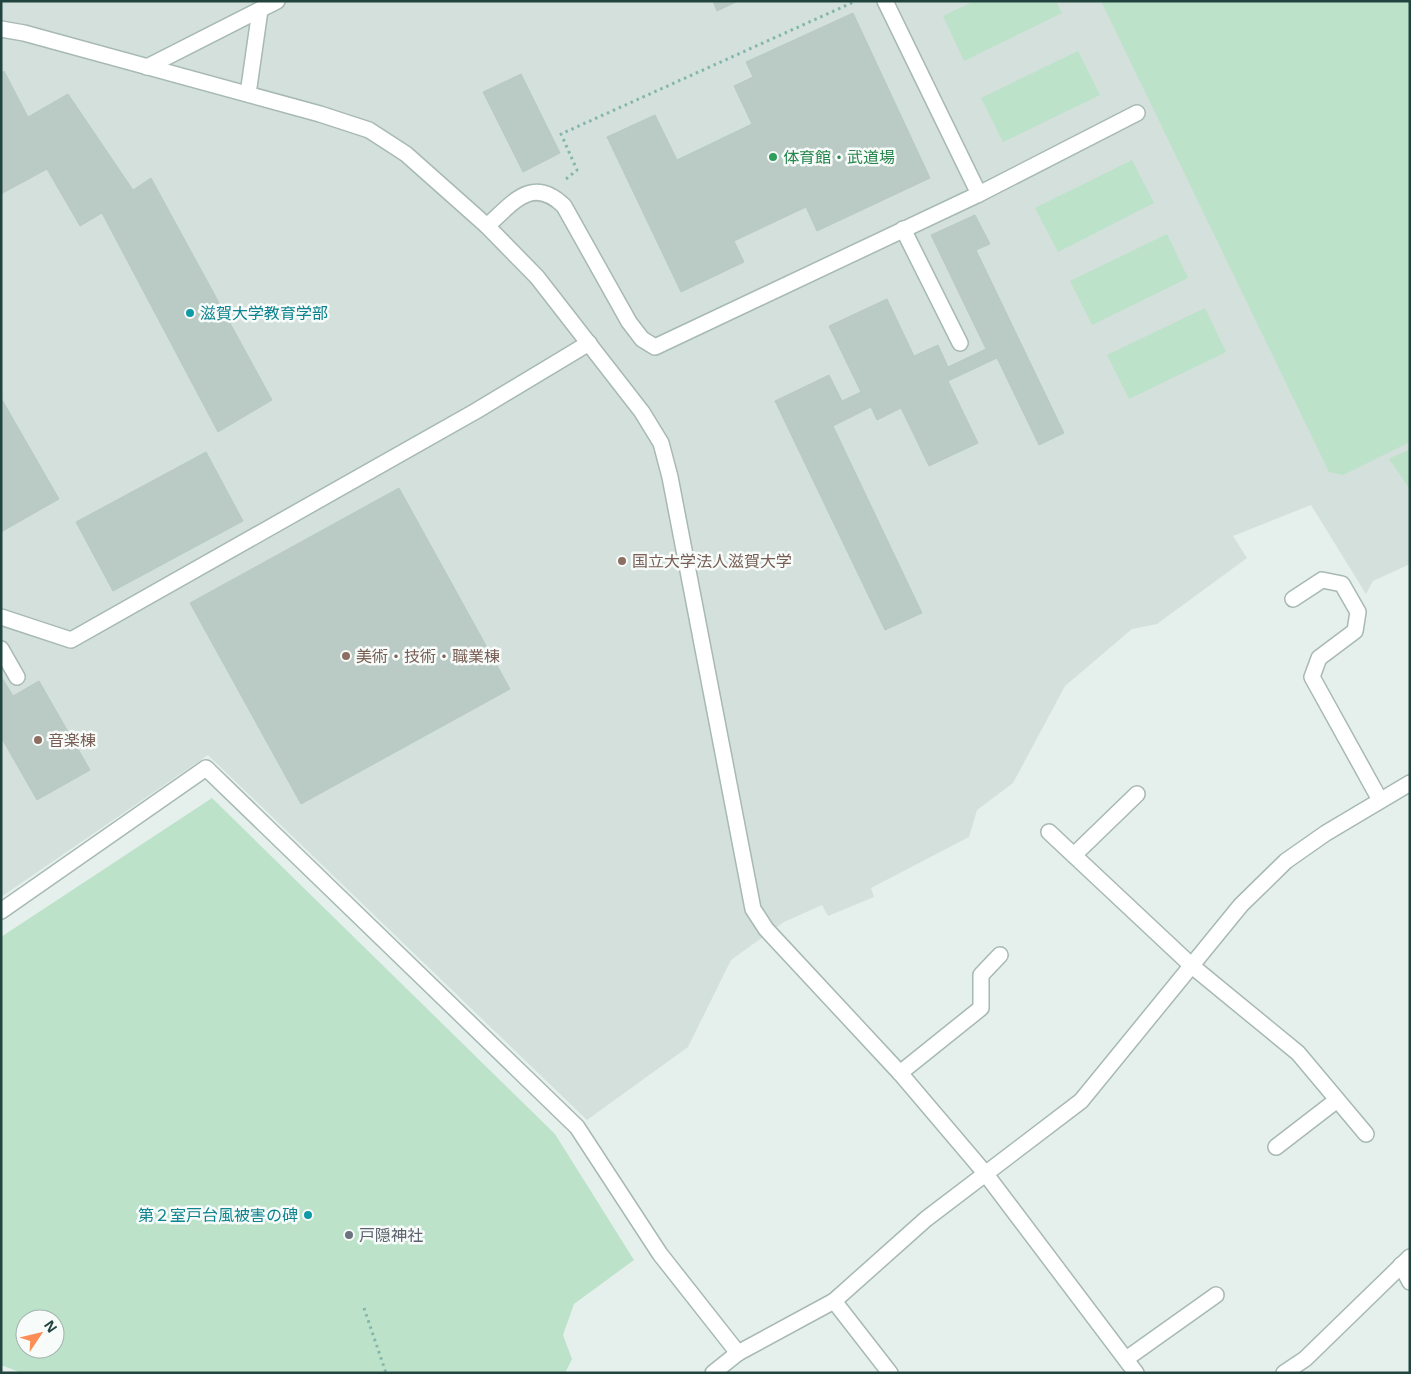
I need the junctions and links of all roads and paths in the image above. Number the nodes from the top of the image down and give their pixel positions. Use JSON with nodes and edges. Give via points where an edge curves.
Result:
{"nodes":[{"id":1,"x":277,"y":1,"type":"edge"},
{"id":2,"x":856,"y":1,"type":"edge"},
{"id":3,"x":885,"y":1,"type":"edge"},
{"id":4,"x":260,"y":10,"type":"junction"},
{"id":5,"x":1,"y":29,"type":"edge"},
{"id":6,"x":148,"y":67,"type":"junction"},
{"id":7,"x":248,"y":94,"type":"junction"},
{"id":8,"x":1137,"y":113,"type":"dead end"},
{"id":9,"x":548,"y":194,"type":"junction"},
{"id":10,"x":979,"y":194,"type":"junction"},
{"id":11,"x":487,"y":226,"type":"junction"},
{"id":12,"x":903,"y":229,"type":"junction"},
{"id":13,"x":589,"y":343,"type":"junction"},
{"id":14,"x":960,"y":343,"type":"dead end"},
{"id":15,"x":1294,"y":599,"type":"dead end"},
{"id":16,"x":1,"y":617,"type":"edge"},
{"id":17,"x":1,"y":649,"type":"edge"},
{"id":18,"x":18,"y":678,"type":"dead end"},
{"id":19,"x":1410,"y":783,"type":"edge"},
{"id":20,"x":1138,"y":794,"type":"dead end"},
{"id":21,"x":1380,"y":800,"type":"junction"},
{"id":22,"x":1049,"y":832,"type":"dead end"},
{"id":23,"x":1074,"y":855,"type":"junction"},
{"id":24,"x":1,"y":911,"type":"edge"},
{"id":25,"x":1000,"y":955,"type":"dead end"},
{"id":26,"x":1192,"y":966,"type":"junction"},
{"id":27,"x":900,"y":1073,"type":"junction"},
{"id":28,"x":1337,"y":1100,"type":"junction"},
{"id":29,"x":1366,"y":1134,"type":"dead end"},
{"id":30,"x":1276,"y":1146,"type":"dead end"},
{"id":31,"x":986,"y":1173,"type":"junction"},
{"id":32,"x":1405,"y":1261,"type":"edge"},
{"id":33,"x":1410,"y":1282,"type":"edge"},
{"id":34,"x":1216,"y":1295,"type":"dead end"},
{"id":35,"x":834,"y":1301,"type":"junction"},
{"id":36,"x":364,"y":1308,"type":"dead end"},
{"id":37,"x":738,"y":1352,"type":"junction"},
{"id":38,"x":1126,"y":1359,"type":"junction"},
{"id":39,"x":386,"y":1373,"type":"edge"},
{"id":40,"x":713,"y":1373,"type":"edge"},
{"id":41,"x":890,"y":1373,"type":"edge"},
{"id":42,"x":1136,"y":1373,"type":"edge"},
{"id":43,"x":1284,"y":1373,"type":"edge"}],
"edges":[{"from":1,"to":4,"type":"street"},
{"from":2,"to":9,"type":"path","via":[[561,134],[577,170]]},
{"from":3,"to":10,"type":"street"},
{"from":4,"to":6,"type":"street"},
{"from":4,"to":7,"type":"street"},
{"from":5,"to":6,"type":"street"},
{"from":6,"to":7,"type":"street"},
{"from":7,"to":11,"type":"street","via":[[368,130],[406,154]]},
{"from":8,"to":10,"type":"street"},
{"from":9,"to":11,"type":"street","via":[[540,190],[527,192]]},
{"from":9,"to":12,"type":"street","via":[[564,206],[629,322],[642,339],[655,347]]},
{"from":10,"to":12,"type":"street"},
{"from":11,"to":13,"type":"street","via":[[537,277]]},
{"from":12,"to":14,"type":"street"},
{"from":13,"to":16,"type":"street","via":[[476,411],[71,640]]},
{"from":13,"to":27,"type":"street","via":[[642,412],[661,443],[753,909],[766,929]]},
{"from":15,"to":21,"type":"street","via":[[1322,580],[1342,584],[1358,612],[1355,631],[1319,658],[1312,677]]},
{"from":17,"to":18,"type":"street"},
{"from":19,"to":21,"type":"street"},
{"from":20,"to":23,"type":"street"},
{"from":21,"to":26,"type":"street","via":[[1286,861],[1241,905]]},
{"from":22,"to":23,"type":"street"},
{"from":23,"to":26,"type":"street"},
{"from":24,"to":37,"type":"street","via":[[206,768],[577,1127],[660,1254]]},
{"from":25,"to":27,"type":"street","via":[[981,975],[981,1008]]},
{"from":26,"to":28,"type":"street","via":[[1298,1053]]},
{"from":26,"to":31,"type":"street","via":[[1082,1101]]},
{"from":27,"to":31,"type":"street"},
{"from":28,"to":29,"type":"street"},
{"from":28,"to":30,"type":"street"},
{"from":31,"to":35,"type":"street","via":[[926,1219]]},
{"from":31,"to":38,"type":"street"},
{"from":32,"to":33,"type":"street"},
{"from":32,"to":43,"type":"street","via":[[1305,1359]]},
{"from":34,"to":38,"type":"street"},
{"from":35,"to":37,"type":"street"},
{"from":35,"to":41,"type":"street"},
{"from":36,"to":39,"type":"path"},
{"from":37,"to":40,"type":"street"},
{"from":38,"to":42,"type":"street"}]}
